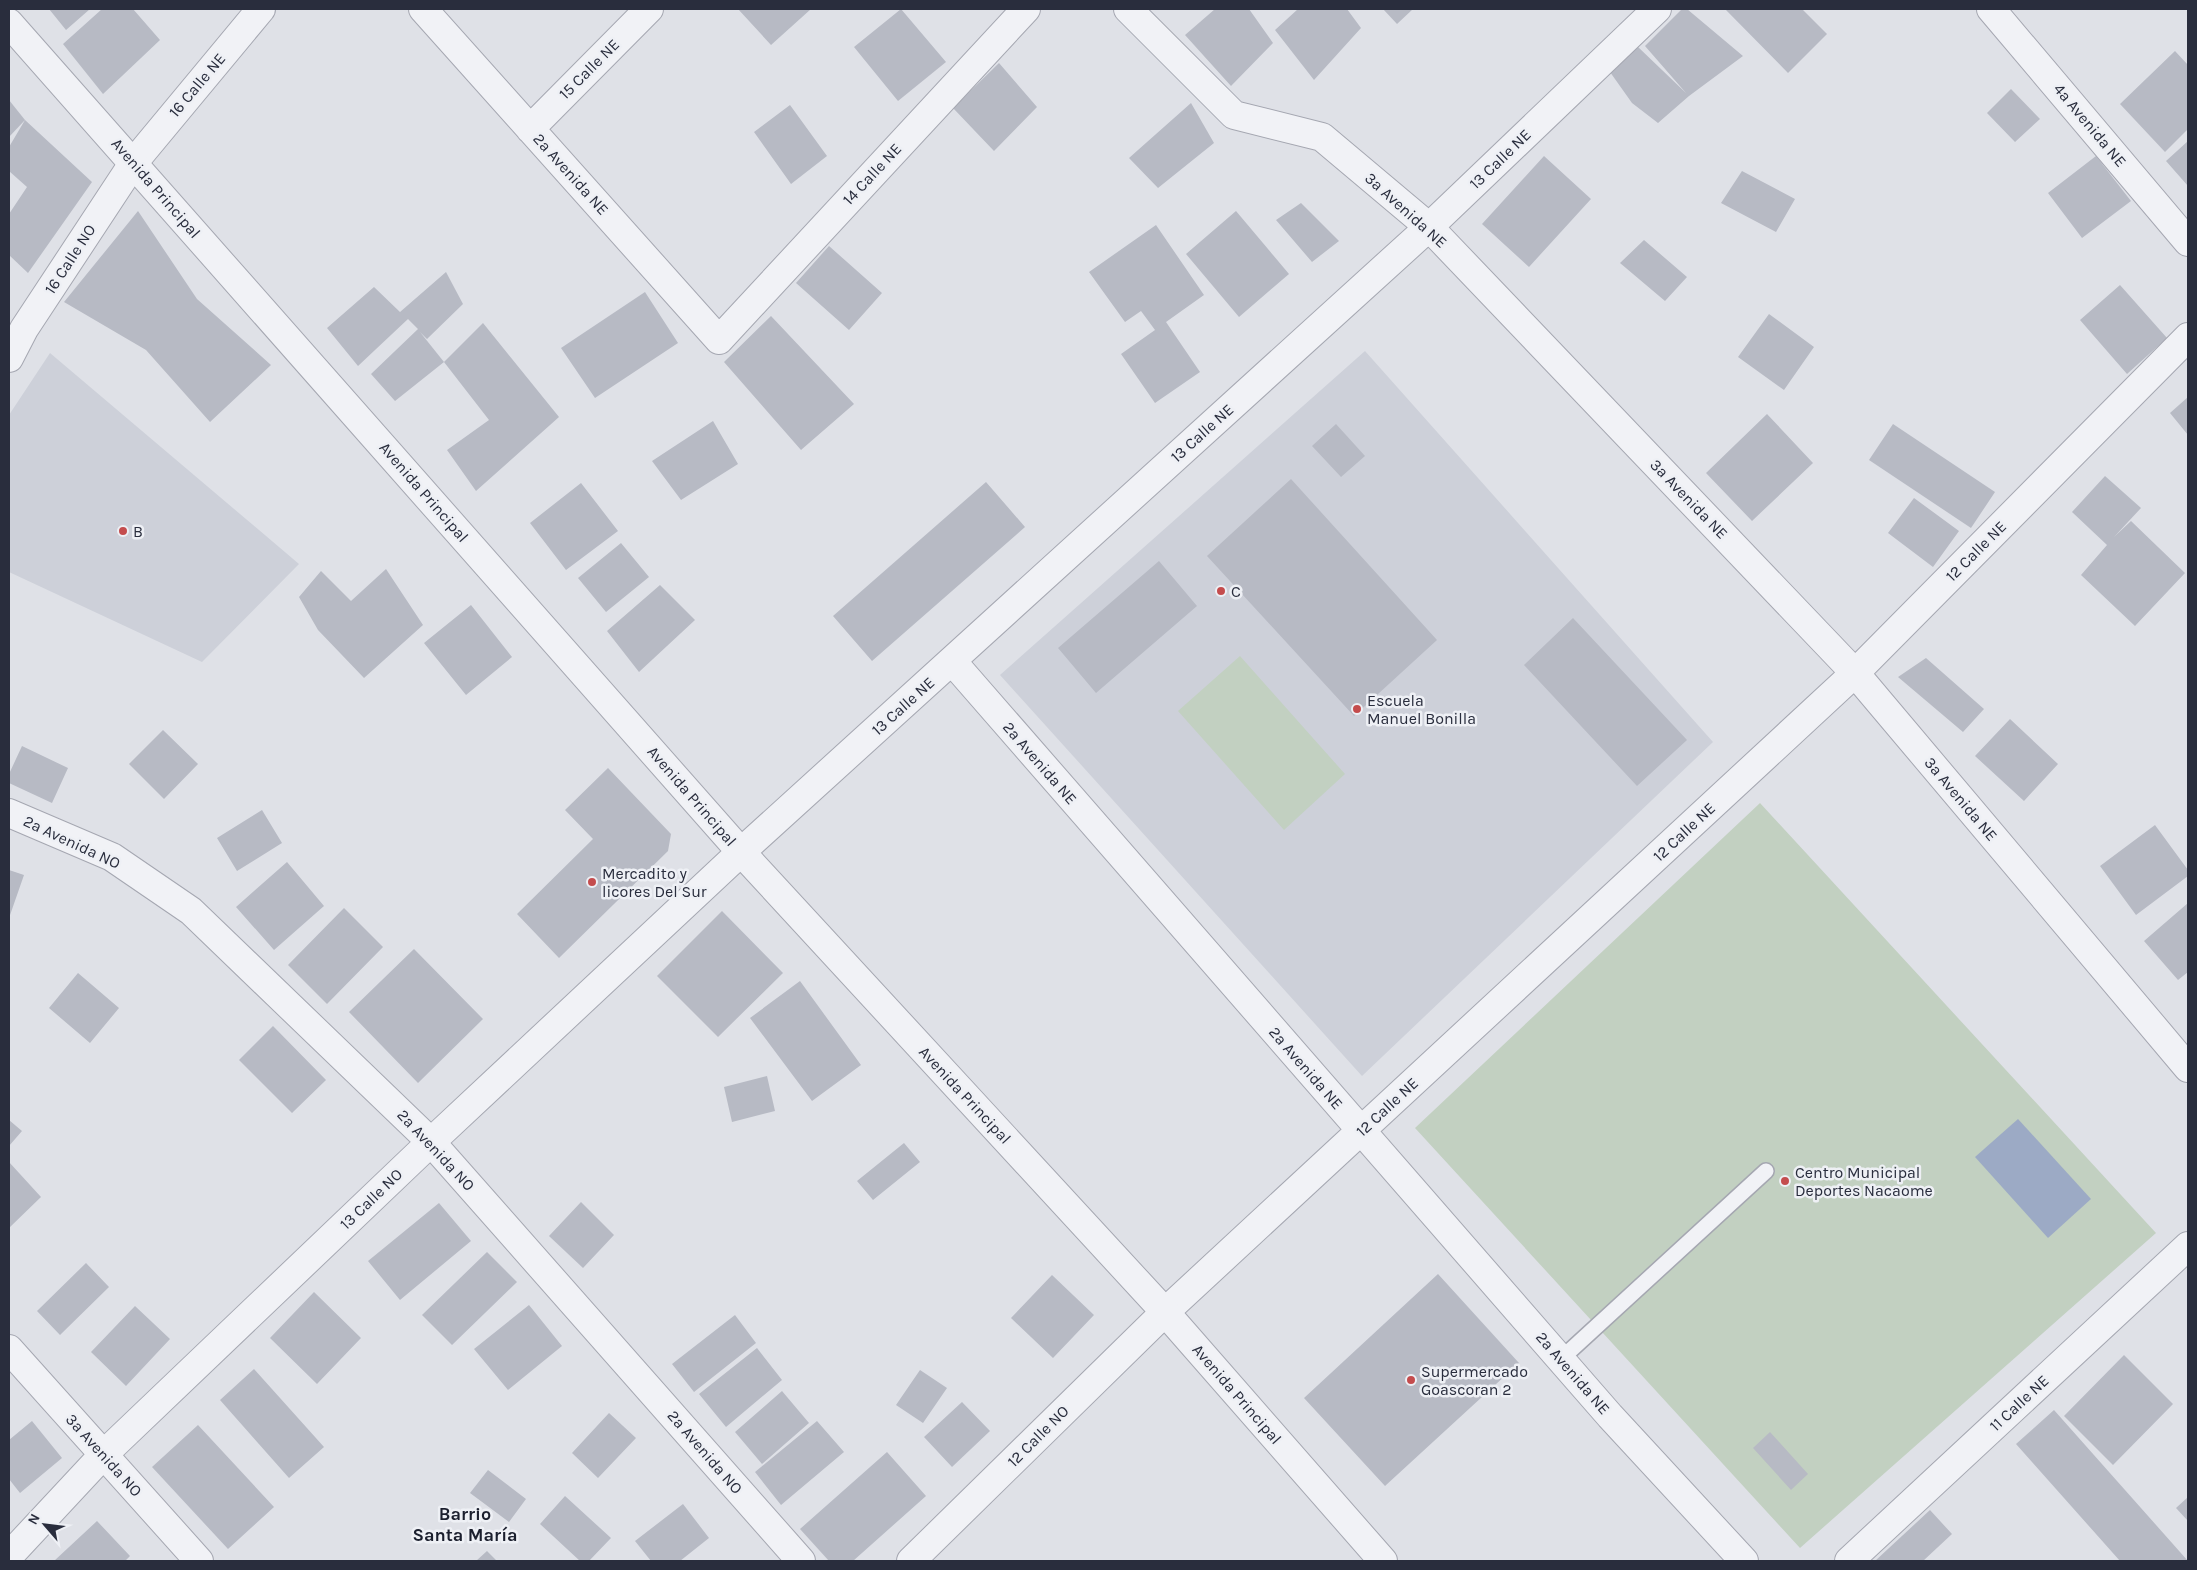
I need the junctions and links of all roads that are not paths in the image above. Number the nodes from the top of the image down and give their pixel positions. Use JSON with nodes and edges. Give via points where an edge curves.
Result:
{"nodes":[{"id":1,"x":261,"y":9,"type":"edge"},
{"id":2,"x":422,"y":9,"type":"edge"},
{"id":3,"x":649,"y":9,"type":"edge"},
{"id":4,"x":1026,"y":9,"type":"edge"},
{"id":5,"x":1128,"y":9,"type":"edge"},
{"id":6,"x":1658,"y":9,"type":"edge"},
{"id":7,"x":1991,"y":9,"type":"edge"},
{"id":8,"x":9,"y":23,"type":"edge"},
{"id":9,"x":530,"y":129,"type":"junction"},
{"id":10,"x":134,"y":162,"type":"junction"},
{"id":11,"x":1429,"y":227,"type":"junction"},
{"id":12,"x":2188,"y":242,"type":"edge"},
{"id":13,"x":2188,"y":337,"type":"edge"},
{"id":14,"x":719,"y":340,"type":"joint"},
{"id":15,"x":9,"y":358,"type":"edge"},
{"id":16,"x":952,"y":661,"type":"junction"},
{"id":17,"x":1855,"y":673,"type":"junction"},
{"id":18,"x":9,"y":813,"type":"edge"},
{"id":19,"x":741,"y":852,"type":"junction"},
{"id":20,"x":2188,"y":1068,"type":"edge"},
{"id":21,"x":1361,"y":1131,"type":"junction"},
{"id":22,"x":431,"y":1142,"type":"junction"},
{"id":23,"x":1766,"y":1171,"type":"dead end"},
{"id":24,"x":2188,"y":1246,"type":"edge"},
{"id":25,"x":1165,"y":1312,"type":"junction"},
{"id":26,"x":9,"y":1349,"type":"edge"},
{"id":27,"x":1561,"y":1360,"type":"junction"},
{"id":28,"x":104,"y":1454,"type":"junction"},
{"id":29,"x":9,"y":1556,"type":"edge"},
{"id":30,"x":199,"y":1561,"type":"edge"},
{"id":31,"x":800,"y":1561,"type":"edge"},
{"id":32,"x":911,"y":1561,"type":"edge"},
{"id":33,"x":1383,"y":1561,"type":"edge"},
{"id":34,"x":1744,"y":1561,"type":"edge"},
{"id":35,"x":1849,"y":1561,"type":"edge"}],
"edges":[{"from":1,"to":10,"type":"street","name":"16 Calle NE"},
{"from":2,"to":9,"type":"street","name":"2a Avenida NE"},
{"from":3,"to":9,"type":"street","name":"15 Calle NE"},
{"from":4,"to":14,"type":"street","name":"14 Calle NE"},
{"from":5,"to":11,"type":"street","name":"3a Avenida NE","via":[[1234,115],[1322,137]]},
{"from":6,"to":11,"type":"street","name":"13 Calle NE"},
{"from":7,"to":12,"type":"street","name":"4a Avenida NE"},
{"from":8,"to":10,"type":"street","name":"Avenida Principal"},
{"from":9,"to":14,"type":"street","name":"2a Avenida NE"},
{"from":10,"to":15,"type":"street","name":"16 Calle NO","via":[[24,329]]},
{"from":10,"to":19,"type":"street","name":"Avenida Principal"},
{"from":11,"to":16,"type":"street","name":"13 Calle NE"},
{"from":11,"to":17,"type":"street","name":"3a Avenida NE"},
{"from":13,"to":17,"type":"street","name":"12 Calle NE"},
{"from":16,"to":19,"type":"street","name":"13 Calle NE"},
{"from":16,"to":21,"type":"street","name":"2a Avenida NE"},
{"from":17,"to":20,"type":"street","name":"3a Avenida NE"},
{"from":17,"to":21,"type":"street","name":"12 Calle NE"},
{"from":18,"to":22,"type":"street","name":"2a Avenida NO","via":[[112,857],[191,911]]},
{"from":19,"to":22,"type":"street","name":"13 Calle NO"},
{"from":19,"to":25,"type":"street","name":"Avenida Principal"},
{"from":21,"to":25,"type":"street","name":"12 Calle NE"},
{"from":21,"to":27,"type":"street","name":"2a Avenida NE"},
{"from":22,"to":28,"type":"street","name":"13 Calle NO"},
{"from":22,"to":31,"type":"street","name":"2a Avenida NO"},
{"from":23,"to":27,"type":"lane"},
{"from":24,"to":35,"type":"street","name":"11 Calle NE"},
{"from":25,"to":32,"type":"street","name":"12 Calle NO"},
{"from":25,"to":33,"type":"street","name":"Avenida Principal"},
{"from":26,"to":28,"type":"street","name":"3a Avenida NO"},
{"from":27,"to":34,"type":"street","name":"2a Avenida NE"},
{"from":28,"to":29,"type":"street","name":"13 Calle NO"},
{"from":28,"to":30,"type":"street","name":"3a Avenida NO"}]}
